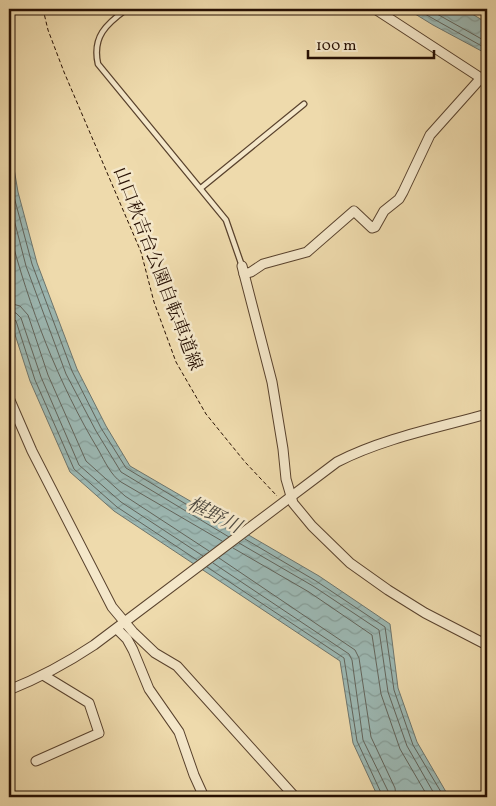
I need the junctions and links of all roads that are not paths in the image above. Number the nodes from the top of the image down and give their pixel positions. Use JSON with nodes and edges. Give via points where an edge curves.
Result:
{"nodes":[{"id":1,"x":127,"y":9,"type":"edge"},
{"id":2,"x":375,"y":9,"type":"edge"},
{"id":3,"x":484,"y":80,"type":"edge"},
{"id":4,"x":304,"y":104,"type":"dead end"},
{"id":5,"x":201,"y":188,"type":"junction"},
{"id":6,"x":243,"y":270,"type":"junction"},
{"id":7,"x":9,"y":398,"type":"edge"},
{"id":8,"x":487,"y":414,"type":"edge"},
{"id":9,"x":286,"y":499,"type":"junction"},
{"id":10,"x":126,"y":623,"type":"junction"},
{"id":11,"x":117,"y":629,"type":"junction"},
{"id":12,"x":487,"y":645,"type":"edge"},
{"id":13,"x":43,"y":676,"type":"junction"},
{"id":14,"x":9,"y":690,"type":"edge"},
{"id":15,"x":36,"y":761,"type":"dead end"},
{"id":16,"x":204,"y":797,"type":"edge"},
{"id":17,"x":295,"y":797,"type":"edge"}],
"edges":[{"from":1,"to":5,"type":"lane","via":[[100,34],[96,52],[98,64]]},
{"from":2,"to":3,"type":"street"},
{"from":3,"to":6,"type":"street","via":[[430,135],[403,192],[384,211],[375,227],[372,228],[354,211],[307,252],[263,264],[251,272]]},
{"from":4,"to":5,"type":"lane"},
{"from":5,"to":6,"type":"lane","via":[[226,220]]},
{"from":6,"to":9,"type":"street","via":[[272,382]]},
{"from":7,"to":10,"type":"street","via":[[32,452],[112,607]]},
{"from":8,"to":9,"type":"street","via":[[354,453]]},
{"from":9,"to":10,"type":"street"},
{"from":9,"to":12,"type":"street","via":[[350,563],[424,613]]},
{"from":10,"to":11,"type":"street"},
{"from":10,"to":17,"type":"street","via":[[155,653],[177,666]]},
{"from":11,"to":13,"type":"street"},
{"from":11,"to":16,"type":"street","via":[[133,650],[148,688],[180,732]]},
{"from":13,"to":14,"type":"street"},
{"from":13,"to":15,"type":"street","via":[[89,703],[99,733]]}]}
